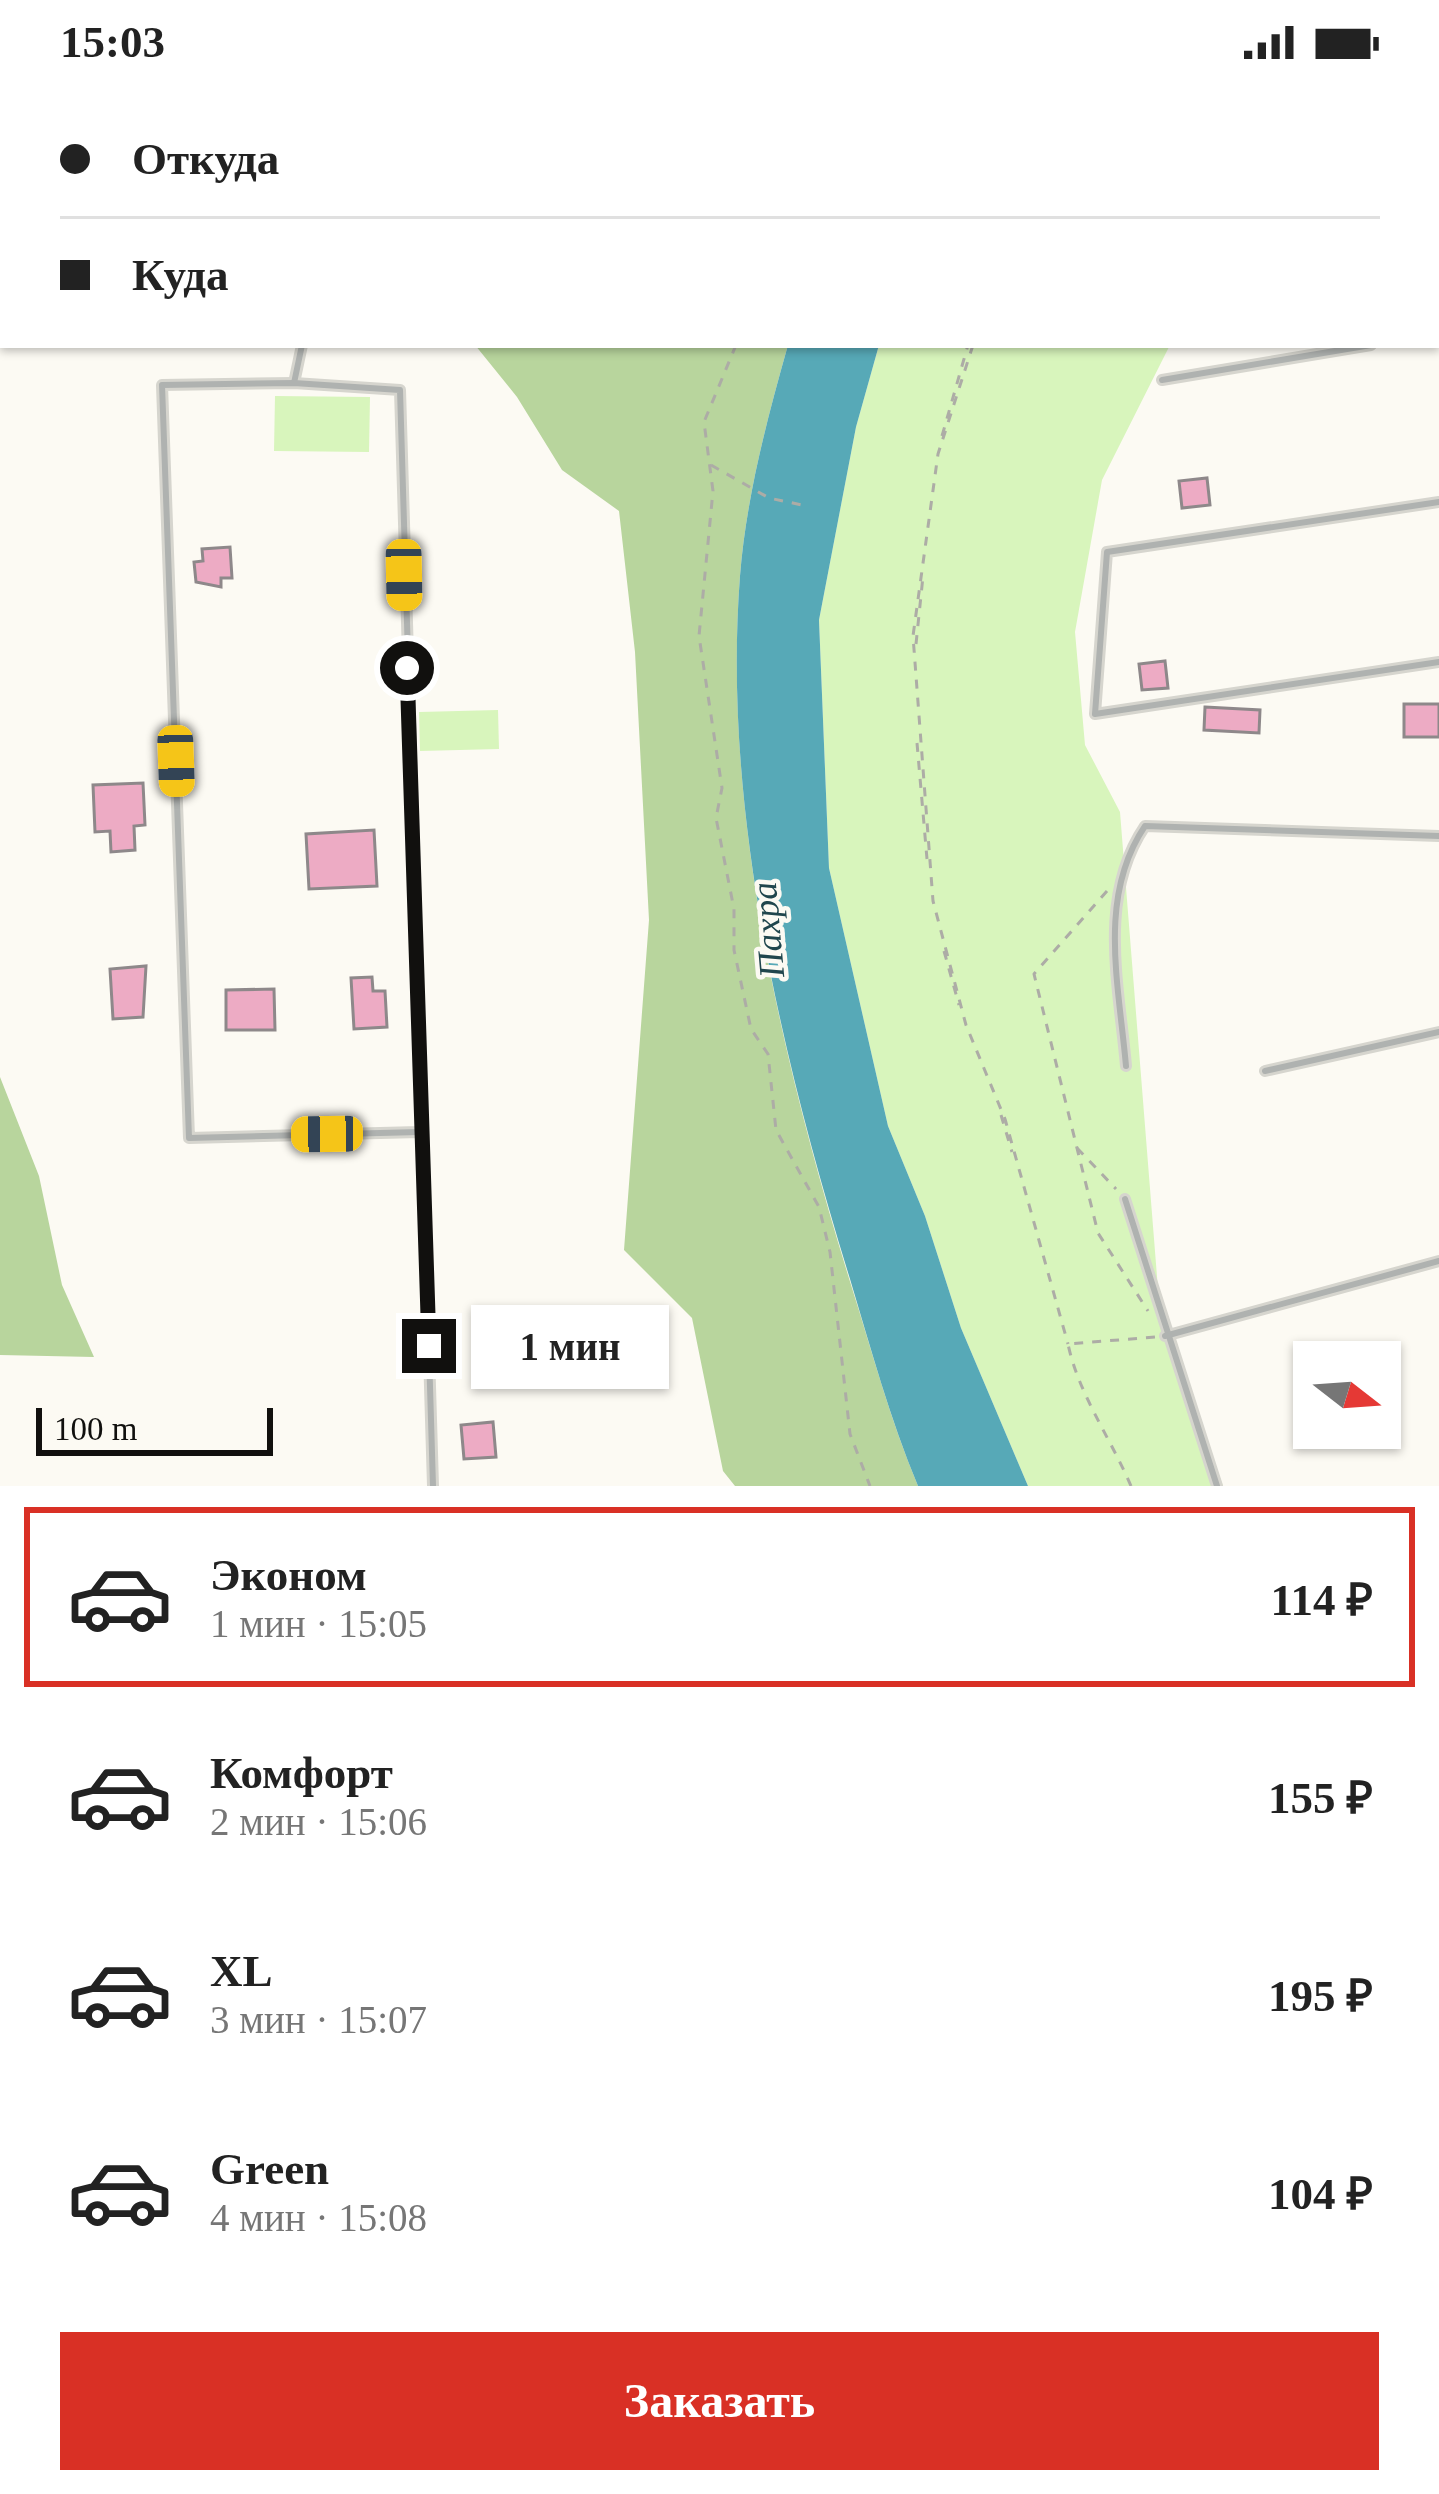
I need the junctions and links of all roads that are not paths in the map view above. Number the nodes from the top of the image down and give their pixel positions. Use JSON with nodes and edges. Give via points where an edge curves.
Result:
{"nodes":[{"id":1,"x":301,"y":348,"type":"edge"},
{"id":2,"x":1353,"y":348,"type":"edge"},
{"id":3,"x":1162,"y":380,"type":"dead end"},
{"id":4,"x":294,"y":383,"type":"junction"},
{"id":5,"x":1439,"y":502,"type":"edge"},
{"id":6,"x":1439,"y":662,"type":"edge"},
{"id":7,"x":1439,"y":836,"type":"edge"},
{"id":8,"x":1439,"y":1032,"type":"edge"},
{"id":9,"x":1126,"y":1066,"type":"dead end"},
{"id":10,"x":1265,"y":1071,"type":"dead end"},
{"id":11,"x":419,"y":1132,"type":"junction"},
{"id":12,"x":1125,"y":1199,"type":"road end"},
{"id":13,"x":1439,"y":1262,"type":"edge"},
{"id":14,"x":1165,"y":1336,"type":"junction"},
{"id":15,"x":433,"y":1486,"type":"edge"},
{"id":16,"x":1217,"y":1486,"type":"edge"}],
"edges":[{"from":1,"to":4,"type":"lane"},
{"from":2,"to":3,"type":"lane"},
{"from":4,"to":11,"type":"lane","via":[[400,390]]},
{"from":4,"to":11,"type":"lane","via":[[162,385],[189,1138]]},
{"from":5,"to":6,"type":"lane","via":[[1107,552],[1095,714]]},
{"from":7,"to":9,"type":"lane","via":[[1145,826],[1117,880]]},
{"from":8,"to":10,"type":"lane"},
{"from":11,"to":15,"type":"lane"},
{"from":12,"to":14,"type":"lane"},
{"from":13,"to":14,"type":"lane"},
{"from":14,"to":16,"type":"lane"}]}
